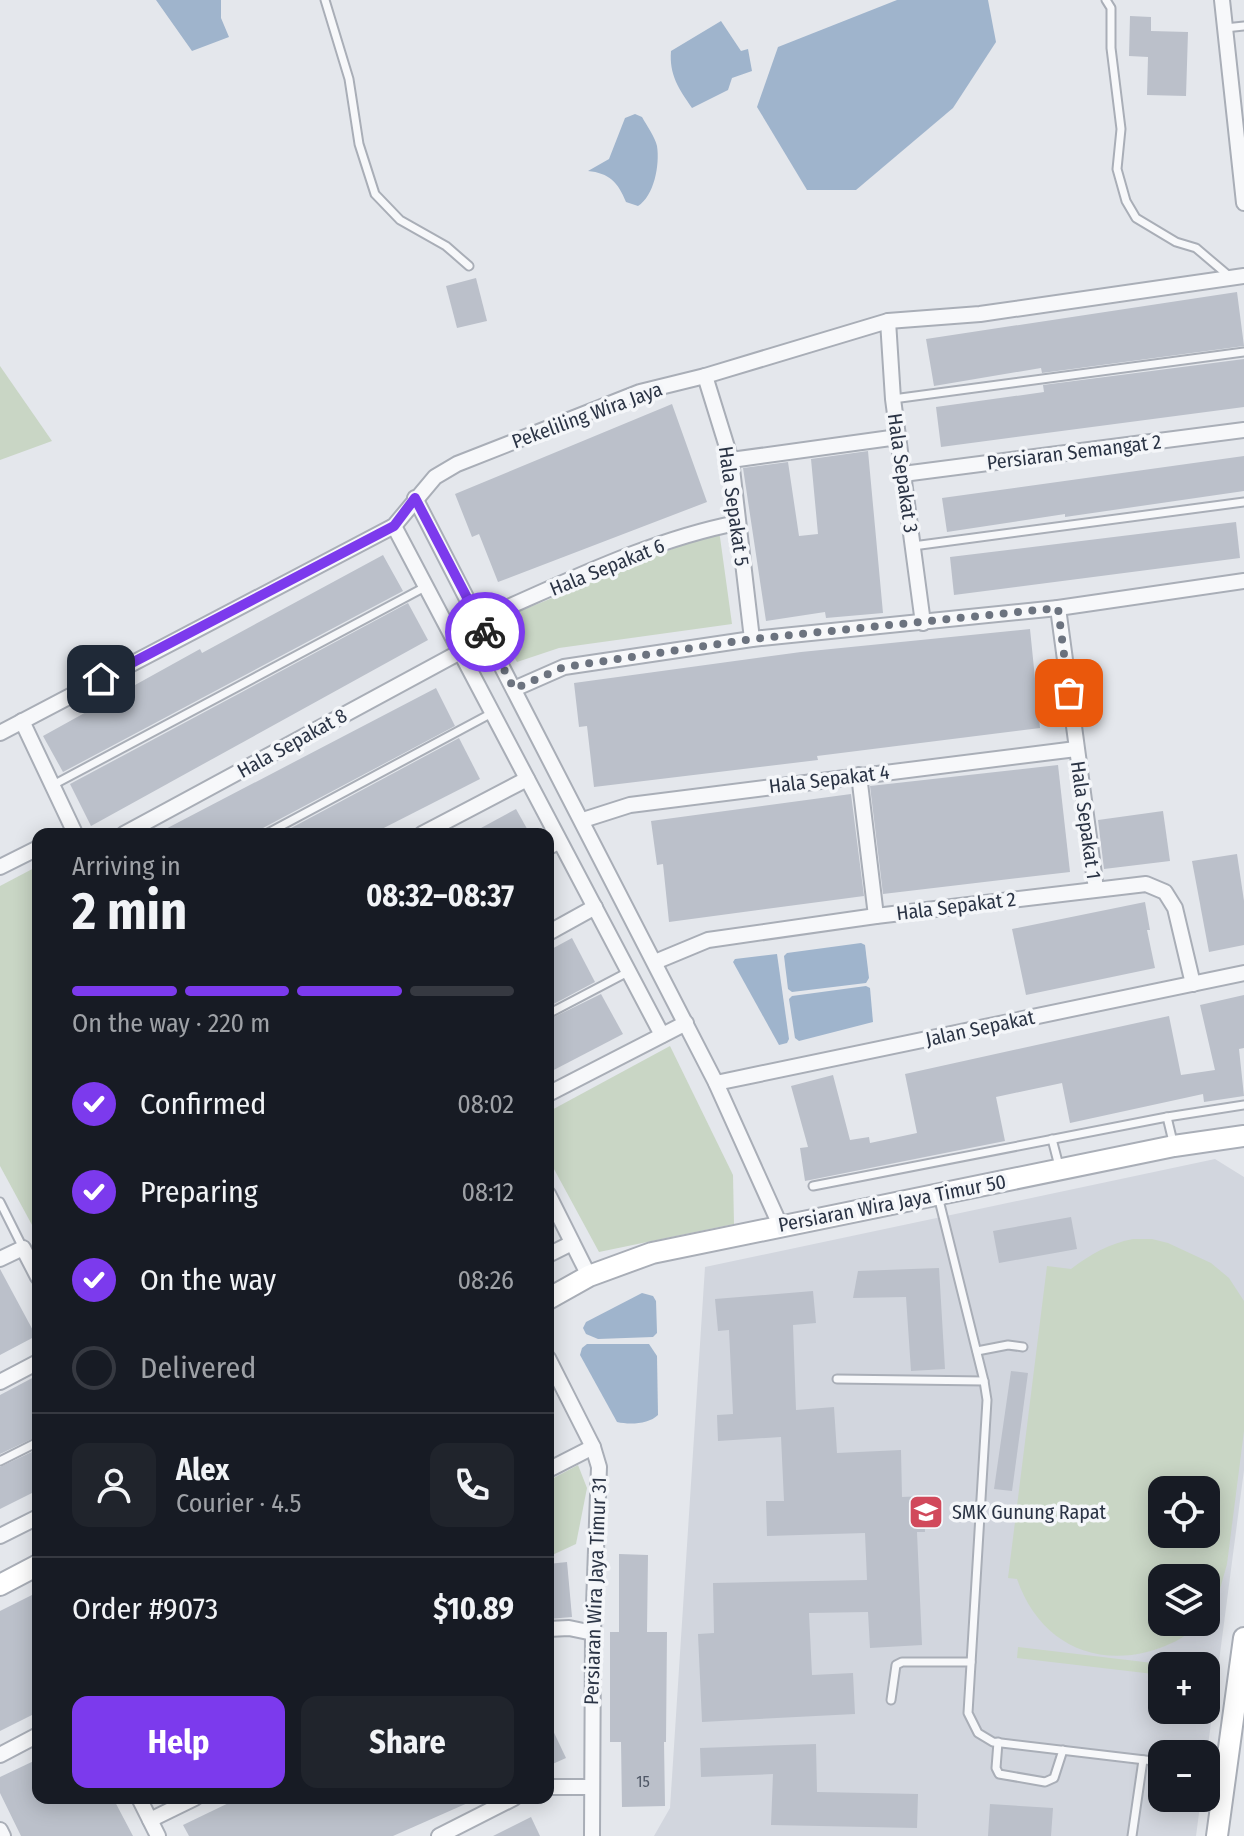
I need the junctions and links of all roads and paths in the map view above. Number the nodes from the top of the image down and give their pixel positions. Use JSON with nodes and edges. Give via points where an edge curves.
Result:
{"nodes":[{"id":1,"x":325,"y":0,"type":"edge"},
{"id":2,"x":1106,"y":0,"type":"edge"},
{"id":3,"x":1222,"y":0,"type":"edge"},
{"id":4,"x":1244,"y":26,"type":"edge"},
{"id":5,"x":1225,"y":28,"type":"junction"},
{"id":6,"x":1238,"y":102,"type":"edge"},
{"id":7,"x":1242,"y":174,"type":"edge"},
{"id":8,"x":1244,"y":203,"type":"edge"},
{"id":9,"x":469,"y":266,"type":"dead end"},
{"id":10,"x":1237,"y":277,"type":"edge"},
{"id":11,"x":888,"y":321,"type":"junction"},
{"id":12,"x":1244,"y":352,"type":"edge"},
{"id":13,"x":705,"y":376,"type":"junction"},
{"id":14,"x":893,"y":399,"type":"junction"},
{"id":15,"x":1244,"y":430,"type":"edge"},
{"id":16,"x":898,"y":437,"type":"junction"},
{"id":17,"x":731,"y":460,"type":"junction"},
{"id":18,"x":903,"y":474,"type":"junction"},
{"id":19,"x":415,"y":498,"type":"junction"},
{"id":20,"x":1244,"y":502,"type":"edge"},
{"id":21,"x":737,"y":523,"type":"junction"},
{"id":22,"x":394,"y":526,"type":"junction"},
{"id":23,"x":913,"y":546,"type":"junction"},
{"id":24,"x":1244,"y":581,"type":"edge"},
{"id":25,"x":425,"y":587,"type":"junction"},
{"id":26,"x":1058,"y":608,"type":"junction"},
{"id":27,"x":479,"y":620,"type":"junction"},
{"id":28,"x":923,"y":623,"type":"junction"},
{"id":29,"x":752,"y":639,"type":"junction"},
{"id":30,"x":460,"y":652,"type":"junction"},
{"id":31,"x":514,"y":689,"type":"junction"},
{"id":32,"x":492,"y":713,"type":"junction"},
{"id":33,"x":22,"y":721,"type":"junction"},
{"id":34,"x":0,"y":733,"type":"edge"},
{"id":35,"x":1076,"y":749,"type":"junction"},
{"id":36,"x":859,"y":775,"type":"junction"},
{"id":37,"x":527,"y":779,"type":"junction"},
{"id":38,"x":53,"y":785,"type":"junction"},
{"id":39,"x":583,"y":820,"type":"junction"},
{"id":40,"x":70,"y":828,"type":"edge"},
{"id":41,"x":135,"y":828,"type":"edge"},
{"id":42,"x":277,"y":828,"type":"edge"},
{"id":43,"x":433,"y":828,"type":"edge"},
{"id":44,"x":547,"y":828,"type":"edge"},
{"id":45,"x":555,"y":848,"type":"edge"},
{"id":46,"x":32,"y":851,"type":"edge"},
{"id":47,"x":0,"y":867,"type":"edge"},
{"id":48,"x":1096,"y":889,"type":"junction"},
{"id":49,"x":595,"y":907,"type":"junction"},
{"id":50,"x":876,"y":916,"type":"junction"},
{"id":51,"x":554,"y":930,"type":"edge"},
{"id":52,"x":655,"y":962,"type":"junction"},
{"id":53,"x":628,"y":972,"type":"junction"},
{"id":54,"x":1244,"y":973,"type":"edge"},
{"id":55,"x":1193,"y":984,"type":"junction"},
{"id":56,"x":554,"y":1011,"type":"edge"},
{"id":57,"x":686,"y":1023,"type":"junction"},
{"id":58,"x":662,"y":1035,"type":"junction"},
{"id":59,"x":716,"y":1083,"type":"junction"},
{"id":60,"x":554,"y":1091,"type":"edge"},
{"id":61,"x":1244,"y":1105,"type":"edge"},
{"id":62,"x":1167,"y":1117,"type":"junction"},
{"id":63,"x":1244,"y":1136,"type":"edge"},
{"id":64,"x":1052,"y":1139,"type":"junction"},
{"id":65,"x":1174,"y":1146,"type":"junction"},
{"id":66,"x":1059,"y":1169,"type":"junction"},
{"id":67,"x":813,"y":1186,"type":"dead end"},
{"id":68,"x":937,"y":1193,"type":"junction"},
{"id":69,"x":0,"y":1202,"type":"edge"},
{"id":70,"x":554,"y":1206,"type":"edge"},
{"id":71,"x":780,"y":1225,"type":"junction"},
{"id":72,"x":572,"y":1243,"type":"junction"},
{"id":73,"x":23,"y":1248,"type":"junction"},
{"id":74,"x":554,"y":1252,"type":"edge"},
{"id":75,"x":0,"y":1259,"type":"edge"},
{"id":76,"x":32,"y":1265,"type":"edge"},
{"id":77,"x":589,"y":1276,"type":"junction"},
{"id":78,"x":554,"y":1296,"type":"edge"},
{"id":79,"x":1023,"y":1347,"type":"dead end"},
{"id":80,"x":977,"y":1351,"type":"junction"},
{"id":81,"x":32,"y":1365,"type":"edge"},
{"id":82,"x":554,"y":1370,"type":"edge"},
{"id":83,"x":837,"y":1379,"type":"dead end"},
{"id":84,"x":984,"y":1381,"type":"junction"},
{"id":85,"x":0,"y":1382,"type":"edge"},
{"id":86,"x":32,"y":1445,"type":"edge"},
{"id":87,"x":593,"y":1447,"type":"junction"},
{"id":88,"x":0,"y":1461,"type":"edge"},
{"id":89,"x":554,"y":1467,"type":"edge"},
{"id":90,"x":32,"y":1520,"type":"edge"},
{"id":91,"x":0,"y":1536,"type":"edge"},
{"id":92,"x":32,"y":1568,"type":"edge"},
{"id":93,"x":0,"y":1585,"type":"edge"},
{"id":94,"x":554,"y":1629,"type":"edge"},
{"id":95,"x":593,"y":1633,"type":"junction"},
{"id":96,"x":1244,"y":1638,"type":"edge"},
{"id":97,"x":971,"y":1662,"type":"junction"},
{"id":98,"x":891,"y":1700,"type":"dead end"},
{"id":99,"x":1239,"y":1712,"type":"edge"},
{"id":100,"x":32,"y":1738,"type":"edge"},
{"id":101,"x":998,"y":1742,"type":"junction"},
{"id":102,"x":1063,"y":1750,"type":"junction"},
{"id":103,"x":0,"y":1755,"type":"edge"},
{"id":104,"x":1220,"y":1758,"type":"edge"},
{"id":105,"x":1143,"y":1760,"type":"junction"},
{"id":106,"x":1148,"y":1761,"type":"edge"},
{"id":107,"x":554,"y":1787,"type":"edge"},
{"id":108,"x":591,"y":1787,"type":"junction"},
{"id":109,"x":142,"y":1804,"type":"edge"},
{"id":110,"x":183,"y":1804,"type":"edge"},
{"id":111,"x":502,"y":1804,"type":"edge"},
{"id":112,"x":1217,"y":1812,"type":"edge"},
{"id":113,"x":150,"y":1820,"type":"junction"},
{"id":114,"x":0,"y":1830,"type":"edge"},
{"id":115,"x":3,"y":1836,"type":"edge"},
{"id":116,"x":158,"y":1836,"type":"edge"},
{"id":117,"x":439,"y":1836,"type":"edge"},
{"id":118,"x":592,"y":1836,"type":"edge"},
{"id":119,"x":1132,"y":1836,"type":"edge"},
{"id":120,"x":1217,"y":1836,"type":"edge"}],
"edges":[{"from":1,"to":9,"type":"lane","via":[[375,194],[400,220]]},
{"from":2,"to":10,"type":"lane","via":[[1111,8],[1121,129],[1117,169],[1126,201],[1136,218],[1196,248]]},
{"from":3,"to":5,"type":"street"},
{"from":4,"to":5,"type":"lane"},
{"from":5,"to":6,"type":"street"},
{"from":6,"to":7,"type":"street"},
{"from":7,"to":8,"type":"street"},
{"from":10,"to":11,"type":"street","name":"Pekeliling Wira Jaya","via":[[980,314]]},
{"from":11,"to":13,"type":"street","name":"Pekeliling Wira Jaya"},
{"from":11,"to":14,"type":"street","name":"Hala Sepakat 3"},
{"from":12,"to":14,"type":"lane"},
{"from":13,"to":17,"type":"street","name":"Hala Sepakat 5"},
{"from":13,"to":19,"type":"street","name":"Pekeliling Wira Jaya","via":[[640,392],[457,464]]},
{"from":14,"to":16,"type":"street","name":"Hala Sepakat 3"},
{"from":15,"to":18,"type":"street","name":"Persiaran Semangat 2"},
{"from":16,"to":17,"type":"street"},
{"from":16,"to":18,"type":"street","name":"Hala Sepakat 3"},
{"from":17,"to":21,"type":"street","name":"Hala Sepakat 5"},
{"from":18,"to":23,"type":"street","name":"Hala Sepakat 3"},
{"from":19,"to":22,"type":"street","name":"Pekeliling Wira Jaya"},
{"from":19,"to":27,"type":"street"},
{"from":20,"to":23,"type":"lane"},
{"from":21,"to":27,"type":"street","name":"Hala Sepakat 6","via":[[690,534]]},
{"from":21,"to":29,"type":"street","name":"Hala Sepakat 5"},
{"from":22,"to":25,"type":"street"},
{"from":22,"to":33,"type":"street","name":"Pekeliling Wira Jaya"},
{"from":23,"to":28,"type":"street","name":"Hala Sepakat 3"},
{"from":24,"to":26,"type":"street"},
{"from":25,"to":30,"type":"street"},
{"from":25,"to":38,"type":"lane"},
{"from":26,"to":28,"type":"street"},
{"from":26,"to":35,"type":"street","name":"Hala Sepakat 1"},
{"from":27,"to":31,"type":"street"},
{"from":28,"to":29,"type":"street"},
{"from":29,"to":31,"type":"street","via":[[564,667]]},
{"from":30,"to":32,"type":"street"},
{"from":30,"to":41,"type":"street","name":"Hala Sepakat 8"},
{"from":31,"to":39,"type":"street"},
{"from":32,"to":37,"type":"street"},
{"from":32,"to":42,"type":"lane"},
{"from":33,"to":34,"type":"street","name":"Pekeliling Wira Jaya"},
{"from":33,"to":38,"type":"street"},
{"from":35,"to":36,"type":"street","name":"Hala Sepakat 4"},
{"from":35,"to":48,"type":"street","name":"Hala Sepakat 1"},
{"from":36,"to":39,"type":"street","name":"Hala Sepakat 4","via":[[630,805]]},
{"from":36,"to":50,"type":"street"},
{"from":37,"to":43,"type":"street"},
{"from":37,"to":44,"type":"street"},
{"from":38,"to":40,"type":"street"},
{"from":39,"to":52,"type":"street"},
{"from":45,"to":49,"type":"street"},
{"from":46,"to":47,"type":"street"},
{"from":48,"to":50,"type":"street","name":"Hala Sepakat 2"},
{"from":48,"to":55,"type":"street","name":"Hala Sepakat 2","via":[[1146,884],[1165,892],[1175,908]]},
{"from":49,"to":51,"type":"street"},
{"from":49,"to":53,"type":"street"},
{"from":50,"to":52,"type":"street","name":"Hala Sepakat 2","via":[[708,940]]},
{"from":52,"to":57,"type":"street"},
{"from":53,"to":56,"type":"lane"},
{"from":53,"to":58,"type":"street"},
{"from":54,"to":55,"type":"street","name":"Jalan Sepakat"},
{"from":55,"to":59,"type":"street","name":"Jalan Sepakat"},
{"from":57,"to":58,"type":"street"},
{"from":57,"to":59,"type":"street"},
{"from":58,"to":60,"type":"street"},
{"from":59,"to":71,"type":"street"},
{"from":61,"to":62,"type":"lane"},
{"from":62,"to":64,"type":"lane"},
{"from":62,"to":65,"type":"lane"},
{"from":63,"to":65,"type":"street","name":"Persiaran Wira Jaya Timur 50"},
{"from":64,"to":66,"type":"lane"},
{"from":64,"to":67,"type":"lane"},
{"from":65,"to":66,"type":"street","name":"Persiaran Wira Jaya Timur 50"},
{"from":66,"to":68,"type":"street","name":"Persiaran Wira Jaya Timur 50"},
{"from":68,"to":71,"type":"street","name":"Persiaran Wira Jaya Timur 50"},
{"from":68,"to":80,"type":"lane"},
{"from":69,"to":73,"type":"lane"},
{"from":70,"to":72,"type":"street"},
{"from":71,"to":77,"type":"street","name":"Persiaran Wira Jaya Timur 50","via":[[652,1253]]},
{"from":72,"to":74,"type":"street"},
{"from":72,"to":77,"type":"street"},
{"from":73,"to":75,"type":"street"},
{"from":73,"to":76,"type":"street"},
{"from":77,"to":78,"type":"street","name":"Persiaran Wira Jaya Timur 50"},
{"from":79,"to":80,"type":"lane"},
{"from":80,"to":84,"type":"lane"},
{"from":81,"to":85,"type":"street"},
{"from":82,"to":87,"type":"street","name":"Persiaran Wira Jaya Timur 31"},
{"from":83,"to":84,"type":"lane"},
{"from":84,"to":97,"type":"lane"},
{"from":86,"to":88,"type":"lane"},
{"from":87,"to":89,"type":"street"},
{"from":87,"to":95,"type":"street","name":"Persiaran Wira Jaya Timur 31","via":[[599,1467]]},
{"from":90,"to":91,"type":"street"},
{"from":92,"to":93,"type":"street"},
{"from":94,"to":95,"type":"street"},
{"from":95,"to":108,"type":"street","name":"Persiaran Wira Jaya Timur 31"},
{"from":96,"to":99,"type":"street"},
{"from":97,"to":98,"type":"lane","via":[[896,1665]]},
{"from":97,"to":101,"type":"lane","via":[[968,1713],[978,1733]]},
{"from":99,"to":104,"type":"street"},
{"from":100,"to":103,"type":"street"},
{"from":101,"to":102,"type":"lane"},
{"from":101,"to":102,"type":"lane","via":[[999,1774],[1045,1782],[1054,1778]]},
{"from":102,"to":105,"type":"lane"},
{"from":105,"to":106,"type":"lane"},
{"from":105,"to":119,"type":"lane"},
{"from":107,"to":108,"type":"street"},
{"from":108,"to":118,"type":"street","name":"Persiaran Wira Jaya Timur 31"},
{"from":109,"to":113,"type":"street"},
{"from":110,"to":113,"type":"street"},
{"from":111,"to":117,"type":"street"},
{"from":112,"to":120,"type":"street"},
{"from":113,"to":116,"type":"street"},
{"from":114,"to":115,"type":"street"}]}
